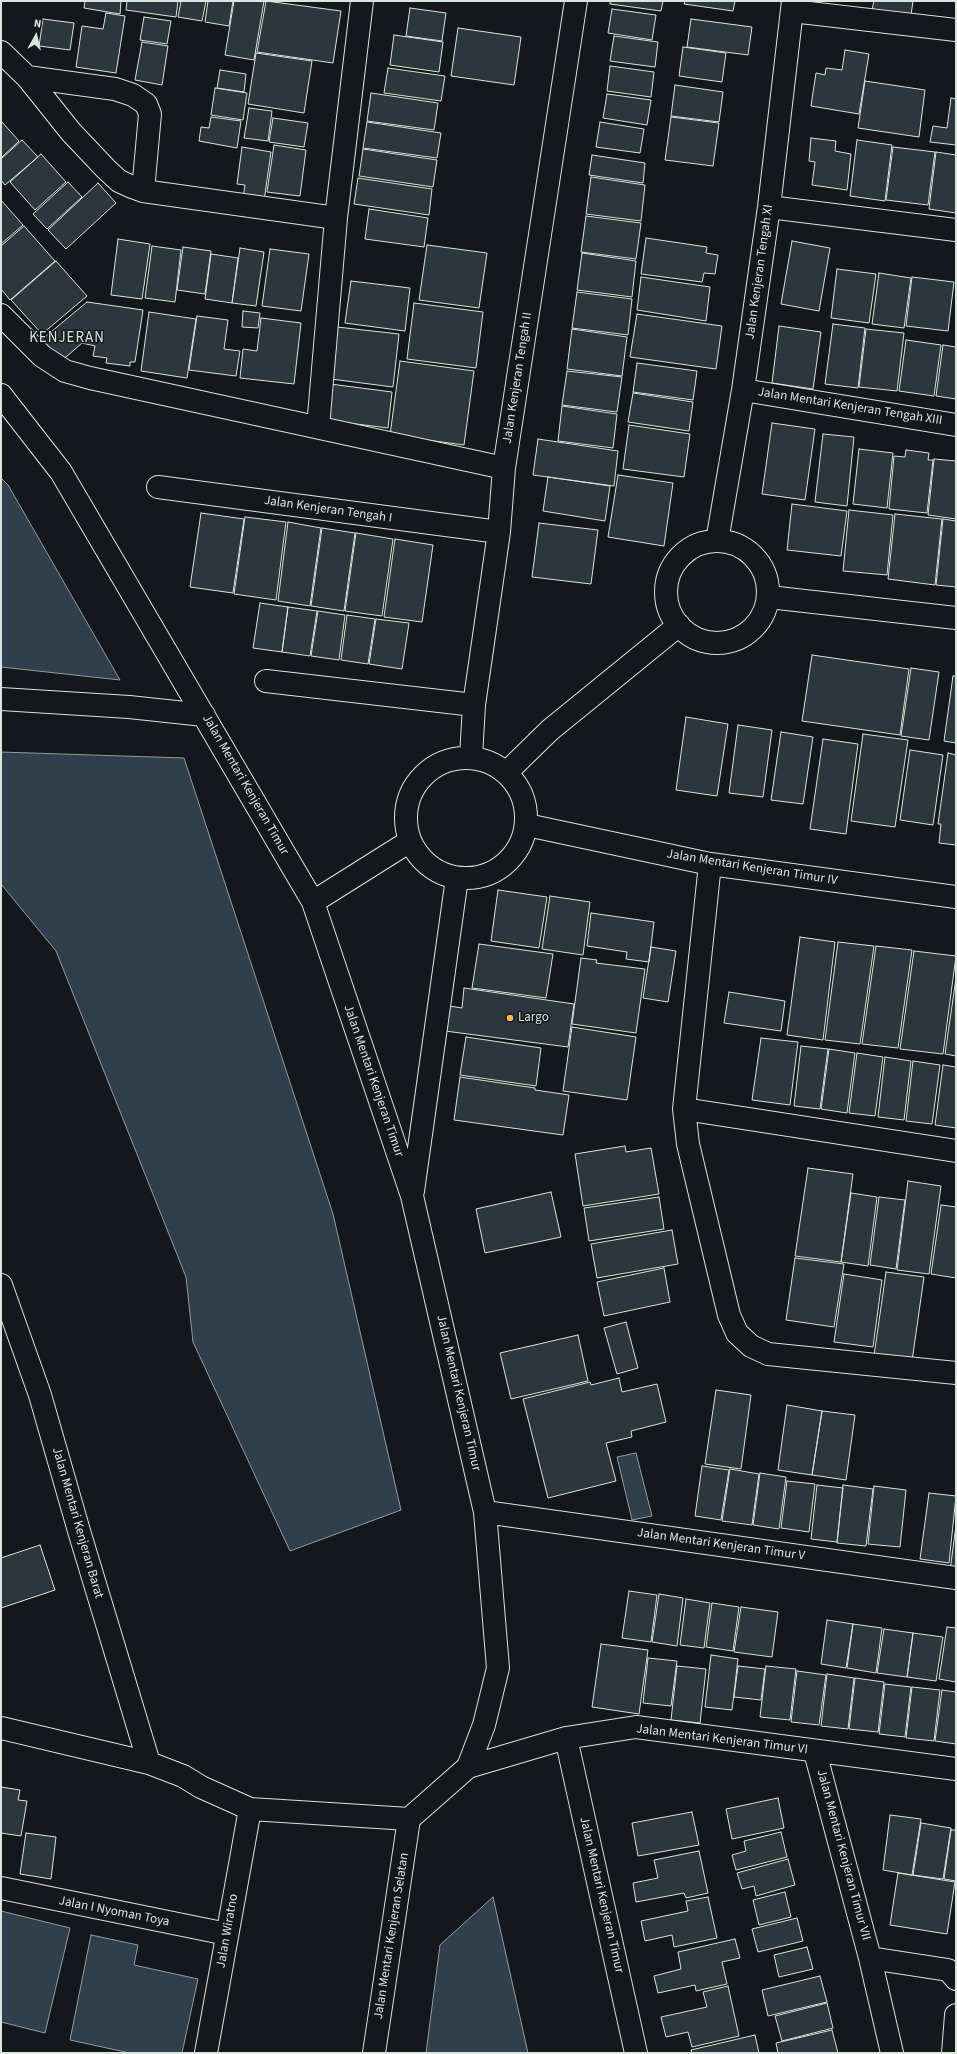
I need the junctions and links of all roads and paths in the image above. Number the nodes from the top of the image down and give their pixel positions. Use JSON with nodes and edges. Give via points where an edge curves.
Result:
{"nodes":[{"id":1,"x":362,"y":1,"type":"edge"},
{"id":2,"x":576,"y":1,"type":"edge"},
{"id":3,"x":793,"y":6,"type":"edge"},
{"id":4,"x":956,"y":30,"type":"edge"},
{"id":5,"x":1,"y":52,"type":"edge"},
{"id":6,"x":27,"y":77,"type":"junction"},
{"id":7,"x":143,"y":191,"type":"junction"},
{"id":8,"x":769,"y":208,"type":"junction"},
{"id":9,"x":336,"y":218,"type":"junction"},
{"id":10,"x":956,"y":230,"type":"edge"},
{"id":11,"x":1,"y":315,"type":"edge"},
{"id":12,"x":743,"y":390,"type":"junction"},
{"id":13,"x":1,"y":395,"type":"edge"},
{"id":14,"x":956,"y":425,"type":"edge"},
{"id":15,"x":318,"y":427,"type":"junction"},
{"id":16,"x":504,"y":468,"type":"junction"},
{"id":17,"x":158,"y":487,"type":"dead end"},
{"id":18,"x":498,"y":532,"type":"junction"},
{"id":19,"x":717,"y":541,"type":"junction"},
{"id":20,"x":769,"y":597,"type":"junction"},
{"id":21,"x":956,"y":618,"type":"edge"},
{"id":22,"x":678,"y":625,"type":"junction"},
{"id":23,"x":266,"y":681,"type":"dead end"},
{"id":24,"x":1,"y":699,"type":"edge"},
{"id":25,"x":474,"y":705,"type":"junction"},
{"id":26,"x":204,"y":715,"type":"junction"},
{"id":27,"x":471,"y":757,"type":"junction"},
{"id":28,"x":507,"y":772,"type":"junction"},
{"id":29,"x":527,"y":825,"type":"junction"},
{"id":30,"x":410,"y":841,"type":"junction"},
{"id":31,"x":710,"y":864,"type":"junction"},
{"id":32,"x":456,"y":878,"type":"junction"},
{"id":33,"x":956,"y":896,"type":"edge"},
{"id":34,"x":313,"y":902,"type":"junction"},
{"id":35,"x":684,"y":1109,"type":"junction"},
{"id":36,"x":956,"y":1151,"type":"edge"},
{"id":37,"x":412,"y":1196,"type":"junction"},
{"id":38,"x":1,"y":1285,"type":"edge"},
{"id":39,"x":956,"y":1373,"type":"edge"},
{"id":40,"x":485,"y":1512,"type":"junction"},
{"id":41,"x":956,"y":1578,"type":"edge"},
{"id":42,"x":1,"y":1728,"type":"edge"},
{"id":43,"x":566,"y":1738,"type":"junction"},
{"id":44,"x":815,"y":1752,"type":"junction"},
{"id":45,"x":149,"y":1763,"type":"junction"},
{"id":46,"x":468,"y":1767,"type":"junction"},
{"id":47,"x":956,"y":1769,"type":"edge"},
{"id":48,"x":250,"y":1809,"type":"junction"},
{"id":49,"x":409,"y":1819,"type":"junction"},
{"id":50,"x":1,"y":1888,"type":"edge"},
{"id":51,"x":227,"y":1934,"type":"junction"},
{"id":52,"x":870,"y":1958,"type":"junction"},
{"id":53,"x":956,"y":1979,"type":"edge"},
{"id":54,"x":956,"y":2015,"type":"edge"},
{"id":55,"x":206,"y":2053,"type":"edge"},
{"id":56,"x":374,"y":2053,"type":"edge"},
{"id":57,"x":636,"y":2053,"type":"edge"},
{"id":58,"x":892,"y":2053,"type":"edge"},
{"id":59,"x":952,"y":2053,"type":"edge"}],
"edges":[{"from":1,"to":9,"type":"street"},
{"from":2,"to":16,"type":"street","name":"Jalan Kenjeran Tengah II"},
{"from":3,"to":4,"type":"street"},
{"from":3,"to":8,"type":"street","name":"Jalan Kenjeran Tengah XI"},
{"from":5,"to":6,"type":"street"},
{"from":6,"to":7,"type":"street","via":[[71,132],[106,169],[120,181]]},
{"from":6,"to":7,"type":"street","via":[[114,89],[133,95],[146,104],[150,114]]},
{"from":7,"to":9,"type":"street"},
{"from":8,"to":10,"type":"street"},
{"from":8,"to":12,"type":"street","name":"Jalan Kenjeran Tengah XI"},
{"from":9,"to":15,"type":"street"},
{"from":11,"to":15,"type":"street","via":[[42,356],[65,371]]},
{"from":12,"to":14,"type":"street","name":"Jalan Mentari Kenjeran Tengah XIII"},
{"from":12,"to":19,"type":"street","name":"Jalan Kenjeran Tengah XI"},
{"from":13,"to":26,"type":"street","name":"Jalan Mentari Kenjeran Timur","via":[[61,472]]},
{"from":15,"to":16,"type":"street"},
{"from":16,"to":18,"type":"street","name":"Jalan Kenjeran Tengah II"},
{"from":17,"to":18,"type":"street","name":"Jalan Kenjeran Tengah I"},
{"from":18,"to":25,"type":"street","name":"Jalan Kenjeran Tengah II"},
{"from":19,"to":20,"type":"street","via":[[734,544],[749,552],[761,564],[767,580]]},
{"from":19,"to":22,"type":"street","via":[[701,544],[686,552],[675,564],[668,579],[666,595],[670,612]]},
{"from":20,"to":21,"type":"street"},
{"from":20,"to":22,"type":"street","via":[[764,614],[755,627],[741,638],[725,643],[708,642],[697,638]]},
{"from":22,"to":28,"type":"street","via":[[550,730]]},
{"from":23,"to":25,"type":"street"},
{"from":24,"to":26,"type":"street","via":[[129,707]]},
{"from":25,"to":27,"type":"street","name":"Jalan Kenjeran Tengah II"},
{"from":26,"to":34,"type":"street","name":"Jalan Mentari Kenjeran Timur"},
{"from":27,"to":28,"type":"street","via":[[490,762]]},
{"from":27,"to":30,"type":"street","via":[[450,758],[432,767],[417,781],[408,800],[405,820]]},
{"from":28,"to":29,"type":"street","via":[[519,787],[526,806]]},
{"from":29,"to":31,"type":"street","name":"Jalan Mentari Kenjeran Timur IV"},
{"from":29,"to":32,"type":"street","via":[[522,843],[510,860],[495,871],[476,878]]},
{"from":30,"to":32,"type":"street","via":[[421,858],[437,871]]},
{"from":30,"to":34,"type":"street"},
{"from":31,"to":33,"type":"street","name":"Jalan Mentari Kenjeran Timur IV"},
{"from":31,"to":35,"type":"street"},
{"from":32,"to":37,"type":"street"},
{"from":34,"to":37,"type":"street","name":"Jalan Mentari Kenjeran Timur"},
{"from":35,"to":36,"type":"street"},
{"from":35,"to":39,"type":"street","via":[[688,1144],[725,1300],[737,1333],[751,1346],[768,1354]]},
{"from":37,"to":40,"type":"street","name":"Jalan Mentari Kenjeran Timur"},
{"from":38,"to":45,"type":"street","name":"Jalan Mentari Kenjeran Barat","via":[[40,1395]]},
{"from":40,"to":41,"type":"street","name":"Jalan Mentari Kenjeran Timur V"},
{"from":40,"to":46,"type":"street","name":"Jalan Mentari Kenjeran Timur","via":[[498,1668],[484,1726]]},
{"from":42,"to":45,"type":"street"},
{"from":43,"to":44,"type":"street","name":"Jalan Mentari Kenjeran Timur VI","via":[[636,1727]]},
{"from":43,"to":46,"type":"street","name":"Jalan Mentari Kenjeran Timur VI"},
{"from":43,"to":57,"type":"street","name":"Jalan Mentari Kenjeran Timur"},
{"from":44,"to":47,"type":"street","name":"Jalan Mentari Kenjeran Timur VI"},
{"from":44,"to":52,"type":"street","name":"Jalan Mentari Kenjeran Timur VII"},
{"from":45,"to":48,"type":"street","via":[[183,1776]]},
{"from":46,"to":49,"type":"street","name":"Jalan Mentari Kenjeran Timur"},
{"from":48,"to":49,"type":"street"},
{"from":48,"to":51,"type":"street","name":"Jalan Wiratno"},
{"from":49,"to":56,"type":"street","name":"Jalan Mentari Kenjeran Selatan"},
{"from":50,"to":51,"type":"street","name":"Jalan I Nyoman Toya"},
{"from":51,"to":55,"type":"street","name":"Jalan Wiratno"},
{"from":52,"to":53,"type":"street","name":"Jalan Mentari Kenjeran Timur VII","via":[[948,1970]]},
{"from":52,"to":58,"type":"street","name":"Jalan Mentari Kenjeran Timur VII"},
{"from":54,"to":59,"type":"street"}]}
